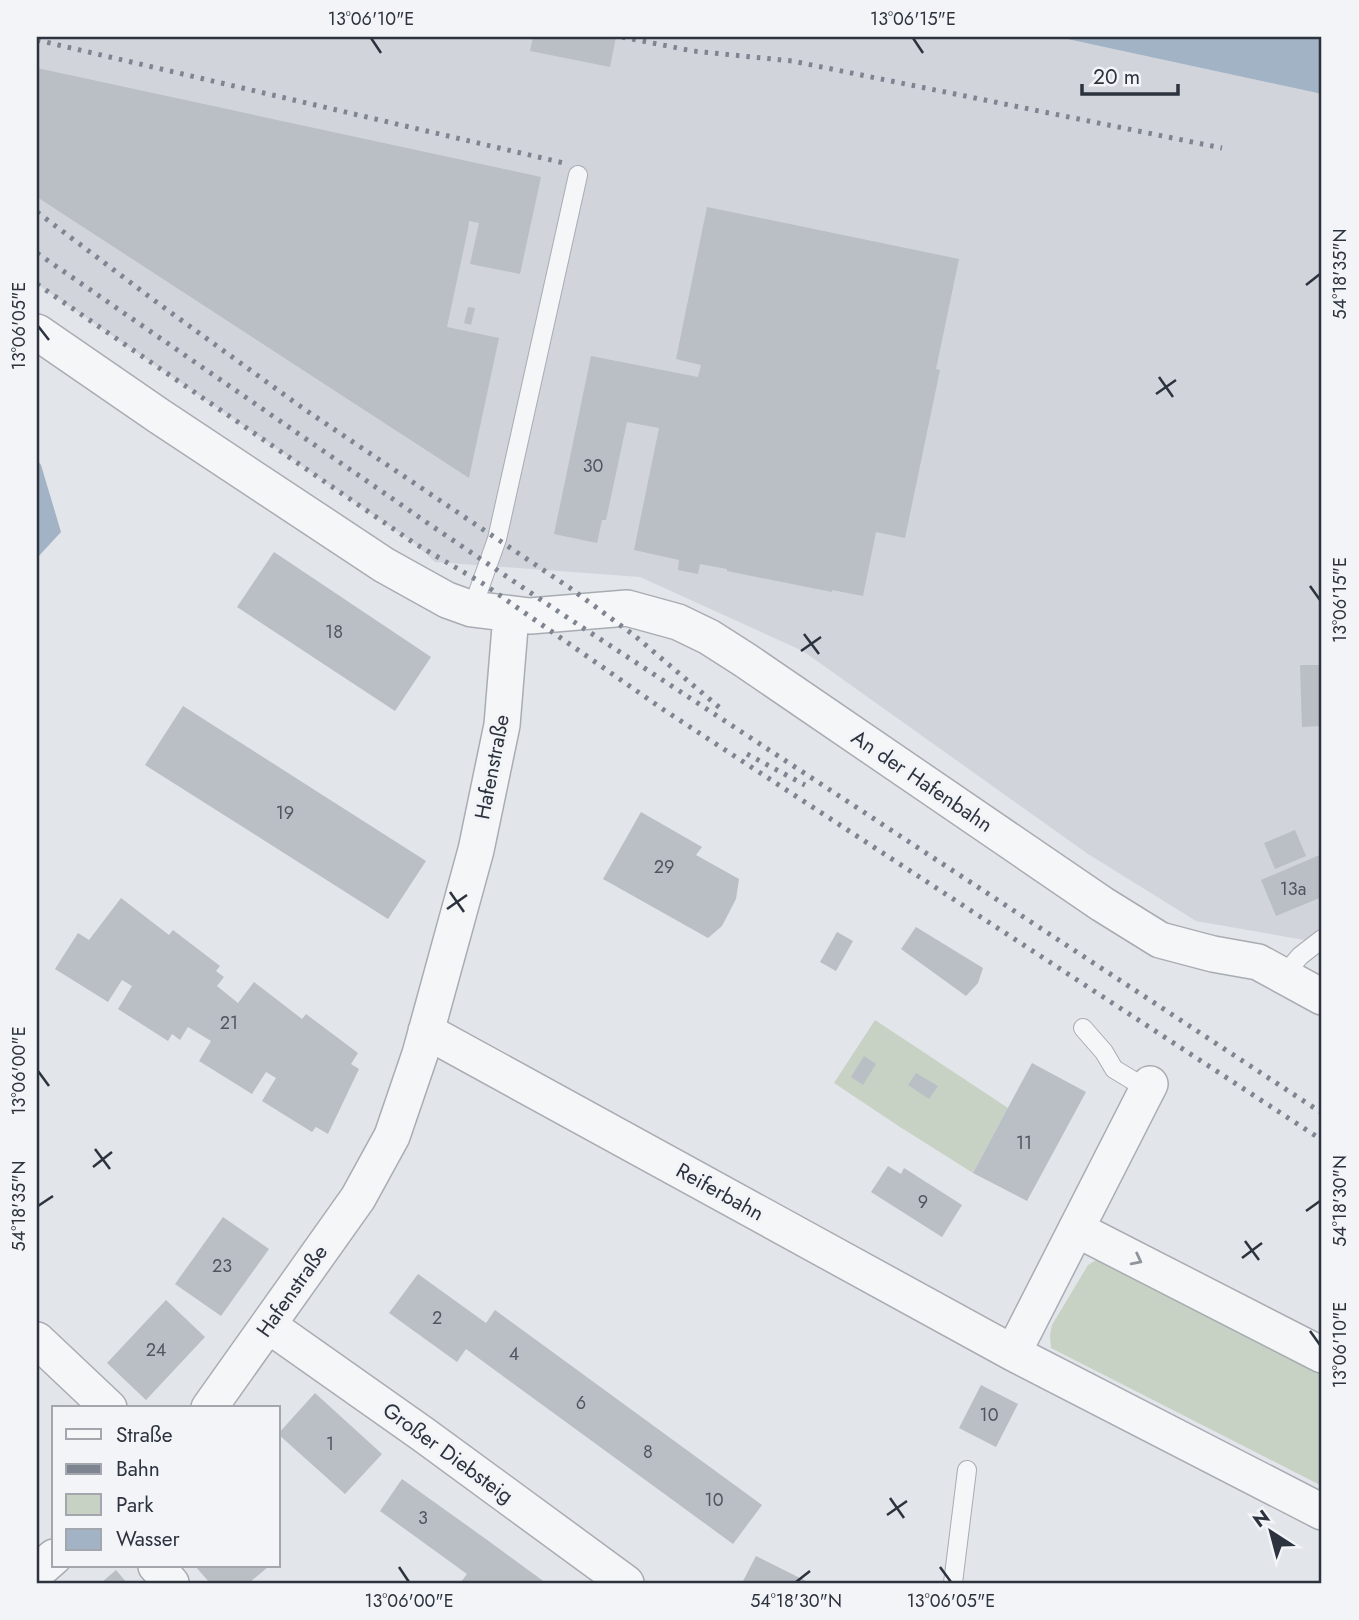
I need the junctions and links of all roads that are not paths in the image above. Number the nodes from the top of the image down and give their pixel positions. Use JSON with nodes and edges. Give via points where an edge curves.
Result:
{"nodes":[{"id":1,"x":578,"y":175,"type":"dead end"},
{"id":2,"x":37,"y":332,"type":"edge"},
{"id":3,"x":472,"y":609,"type":"junction"},
{"id":4,"x":511,"y":615,"type":"junction"},
{"id":5,"x":1322,"y":939,"type":"edge"},
{"id":6,"x":1283,"y":976,"type":"junction"},
{"id":7,"x":1322,"y":997,"type":"edge"},
{"id":8,"x":1083,"y":1028,"type":"dead end"},
{"id":9,"x":426,"y":1031,"type":"junction"},
{"id":10,"x":1149,"y":1087,"type":"joint"},
{"id":11,"x":1076,"y":1229,"type":"junction"},
{"id":12,"x":268,"y":1325,"type":"junction"},
{"id":13,"x":37,"y":1340,"type":"edge"},
{"id":14,"x":1013,"y":1353,"type":"junction"},
{"id":15,"x":1322,"y":1355,"type":"edge"},
{"id":16,"x":107,"y":1406,"type":"edge"},
{"id":17,"x":210,"y":1406,"type":"edge"},
{"id":18,"x":967,"y":1470,"type":"dead end"},
{"id":19,"x":1322,"y":1512,"type":"edge"},
{"id":20,"x":52,"y":1559,"type":"edge"},
{"id":21,"x":158,"y":1568,"type":"edge"},
{"id":22,"x":37,"y":1572,"type":"edge"},
{"id":23,"x":171,"y":1583,"type":"edge"},
{"id":24,"x":626,"y":1583,"type":"edge"},
{"id":25,"x":953,"y":1583,"type":"edge"}],
"edges":[{"from":1,"to":3,"type":"lane","via":[[497,539]]},
{"from":2,"to":3,"type":"street","via":[[384,565]]},
{"from":3,"to":4,"type":"street"},
{"from":4,"to":6,"type":"street","name":"An der Hafenbahn","via":[[627,608],[678,622],[709,637],[1160,940],[1258,962]]},
{"from":4,"to":9,"type":"street","name":"Hafenstraße","via":[[502,725],[476,850]]},
{"from":5,"to":6,"type":"lane"},
{"from":6,"to":7,"type":"street","name":"An der Hafenbahn"},
{"from":8,"to":10,"type":"lane","via":[[1114,1069]]},
{"from":9,"to":12,"type":"street","name":"Hafenstraße","via":[[392,1136],[358,1198]]},
{"from":9,"to":14,"type":"street","name":"Reiferbahn"},
{"from":10,"to":11,"type":"street"},
{"from":11,"to":14,"type":"street"},
{"from":11,"to":15,"type":"street","one_way":true},
{"from":12,"to":17,"type":"street","name":"Hafenstraße"},
{"from":12,"to":24,"type":"street","name":"Großer Diebsteig"},
{"from":13,"to":16,"type":"street"},
{"from":14,"to":19,"type":"street","name":"Reiferbahn"},
{"from":18,"to":25,"type":"lane"},
{"from":20,"to":22,"type":"street"},
{"from":21,"to":23,"type":"street"}]}
